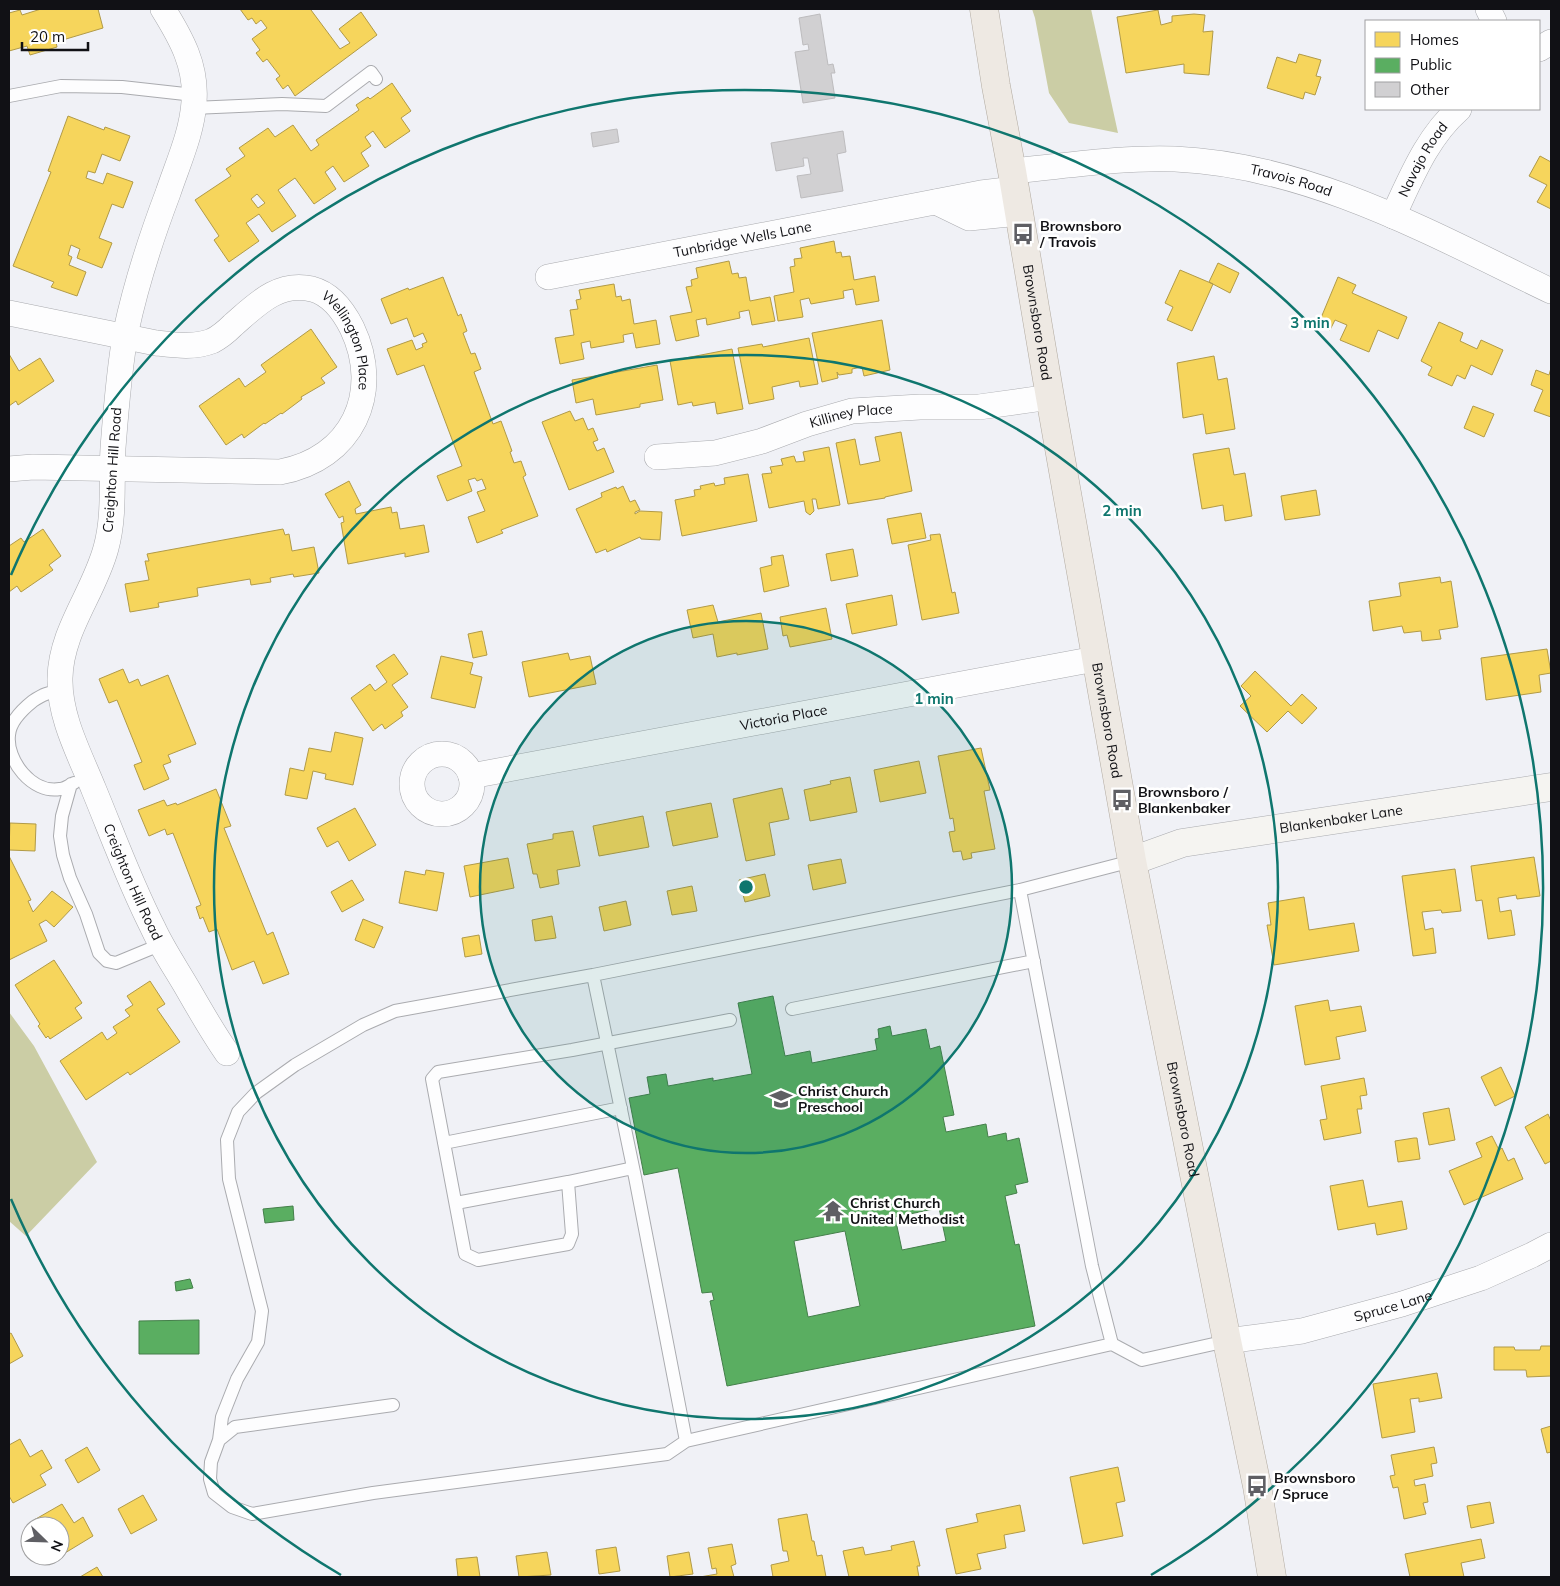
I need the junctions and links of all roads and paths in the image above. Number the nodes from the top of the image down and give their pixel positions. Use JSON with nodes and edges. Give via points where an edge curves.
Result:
{"nodes":[{"id":1,"x":163,"y":9,"type":"edge"},
{"id":2,"x":984,"y":9,"type":"edge"},
{"id":3,"x":1551,"y":42,"type":"edge"},
{"id":4,"x":1540,"y":48,"type":"edge"},
{"id":5,"x":376,"y":79,"type":"dead end"},
{"id":6,"x":9,"y":96,"type":"edge"},
{"id":7,"x":194,"y":102,"type":"junction"},
{"id":8,"x":1458,"y":110,"type":"edge"},
{"id":9,"x":1016,"y":191,"type":"junction"},
{"id":10,"x":1393,"y":216,"type":"junction"},
{"id":11,"x":548,"y":277,"type":"dead end"},
{"id":12,"x":1551,"y":291,"type":"edge"},
{"id":13,"x":9,"y":313,"type":"edge"},
{"id":14,"x":126,"y":335,"type":"junction"},
{"id":15,"x":1050,"y":397,"type":"junction"},
{"id":16,"x":657,"y":457,"type":"dead end"},
{"id":17,"x":9,"y":469,"type":"edge"},
{"id":18,"x":113,"y":470,"type":"junction"},
{"id":19,"x":1095,"y":658,"type":"junction"},
{"id":20,"x":61,"y":692,"type":"junction"},
{"id":21,"x":471,"y":776,"type":"dead end"},
{"id":22,"x":80,"y":780,"type":"junction"},
{"id":23,"x":1551,"y":787,"type":"edge"},
{"id":24,"x":1132,"y":861,"type":"junction"},
{"id":25,"x":1020,"y":890,"type":"junction"},
{"id":26,"x":162,"y":944,"type":"junction"},
{"id":27,"x":1034,"y":961,"type":"junction"},
{"id":28,"x":593,"y":975,"type":"junction"},
{"id":29,"x":792,"y":1009,"type":"dead end"},
{"id":30,"x":730,"y":1020,"type":"dead end"},
{"id":31,"x":607,"y":1043,"type":"junction"},
{"id":32,"x":227,"y":1052,"type":"dead end"},
{"id":33,"x":621,"y":1108,"type":"junction"},
{"id":34,"x":444,"y":1143,"type":"junction"},
{"id":35,"x":633,"y":1168,"type":"junction"},
{"id":36,"x":568,"y":1182,"type":"junction"},
{"id":37,"x":456,"y":1203,"type":"junction"},
{"id":38,"x":1551,"y":1245,"type":"edge"},
{"id":39,"x":1227,"y":1341,"type":"junction"},
{"id":40,"x":1112,"y":1344,"type":"junction"},
{"id":41,"x":393,"y":1405,"type":"dead end"},
{"id":42,"x":219,"y":1440,"type":"junction"},
{"id":43,"x":686,"y":1440,"type":"junction"},
{"id":44,"x":1272,"y":1577,"type":"edge"}],
"edges":[{"from":1,"to":7,"type":"street","name":"Creighton Hill Road","via":[[187,50]]},
{"from":2,"to":9,"type":"main road","name":"Brownsboro Road"},
{"from":3,"to":4,"type":"street"},
{"from":5,"to":7,"type":"lane","via":[[371,72],[326,106]]},
{"from":6,"to":7,"type":"lane","via":[[60,86],[122,87]]},
{"from":7,"to":14,"type":"street","name":"Creighton Hill Road","via":[[186,139],[134,293]]},
{"from":8,"to":10,"type":"street","name":"Navajo Road","via":[[1431,141]]},
{"from":9,"to":10,"type":"street","name":"Travois Road","via":[[1133,160],[1174,159],[1274,173]]},
{"from":9,"to":11,"type":"street","name":"Tunbridge Wells Lane","via":[[969,218],[936,202]]},
{"from":9,"to":15,"type":"main road","name":"Brownsboro Road"},
{"from":10,"to":12,"type":"street","name":"Travois Road"},
{"from":13,"to":14,"type":"street","name":"Wellington Place"},
{"from":14,"to":18,"type":"street","name":"Creighton Hill Road","via":[[120,364]]},
{"from":14,"to":18,"type":"street","name":"Wellington Place","via":[[178,345],[202,344],[221,336],[264,298],[297,288],[313,290],[327,296],[341,310],[355,335],[363,366],[363,394],[355,419],[341,441],[320,458],[294,470]]},
{"from":15,"to":16,"type":"street","name":"Killiney Place","via":[[979,407],[920,406],[852,411],[715,453]]},
{"from":15,"to":19,"type":"main road","name":"Brownsboro Road"},
{"from":17,"to":18,"type":"street","name":"Wellington Place"},
{"from":18,"to":20,"type":"street","name":"Creighton Hill Road","via":[[106,547],[64,650]]},
{"from":19,"to":21,"type":"street","name":"Victoria Place"},
{"from":19,"to":24,"type":"main road","name":"Brownsboro Road"},
{"from":20,"to":22,"type":"street","name":"Creighton Hill Road"},
{"from":20,"to":22,"type":"lane","via":[[39,697],[27,706],[12,724],[9,750],[27,778],[44,788],[60,790]]},
{"from":22,"to":26,"type":"street","name":"Creighton Hill Road"},
{"from":22,"to":26,"type":"lane","via":[[62,816],[60,836],[63,855],[99,953],[107,961],[116,962]]},
{"from":23,"to":24,"type":"street","name":"Blankenbaker Lane","via":[[1182,843]]},
{"from":24,"to":25,"type":"lane"},
{"from":24,"to":39,"type":"main road","name":"Brownsboro Road"},
{"from":25,"to":27,"type":"lane"},
{"from":25,"to":28,"type":"lane"},
{"from":26,"to":32,"type":"street","name":"Creighton Hill Road"},
{"from":27,"to":29,"type":"lane"},
{"from":27,"to":40,"type":"lane","via":[[1092,1266]]},
{"from":28,"to":31,"type":"lane"},
{"from":28,"to":42,"type":"lane","via":[[395,1011],[363,1025],[295,1065],[256,1093],[238,1112],[227,1140],[229,1179],[262,1311],[258,1342],[237,1379],[222,1417]]},
{"from":30,"to":31,"type":"lane"},
{"from":31,"to":33,"type":"lane"},
{"from":31,"to":34,"type":"lane","via":[[438,1072],[432,1079]]},
{"from":33,"to":34,"type":"lane"},
{"from":33,"to":35,"type":"lane"},
{"from":34,"to":37,"type":"lane"},
{"from":35,"to":36,"type":"lane"},
{"from":35,"to":43,"type":"lane"},
{"from":36,"to":37,"type":"lane"},
{"from":36,"to":37,"type":"lane","via":[[572,1234],[568,1244],[478,1260],[465,1254]]},
{"from":38,"to":39,"type":"street","name":"Spruce Lane","via":[[1481,1278],[1402,1304],[1302,1331]]},
{"from":39,"to":40,"type":"lane","via":[[1142,1360]]},
{"from":39,"to":44,"type":"main road","name":"Brownsboro Road"},
{"from":40,"to":43,"type":"lane"},
{"from":41,"to":42,"type":"lane","via":[[235,1427]]},
{"from":42,"to":43,"type":"lane","via":[[211,1462],[210,1479],[214,1493],[232,1507],[252,1514],[373,1493],[667,1454]]}]}
